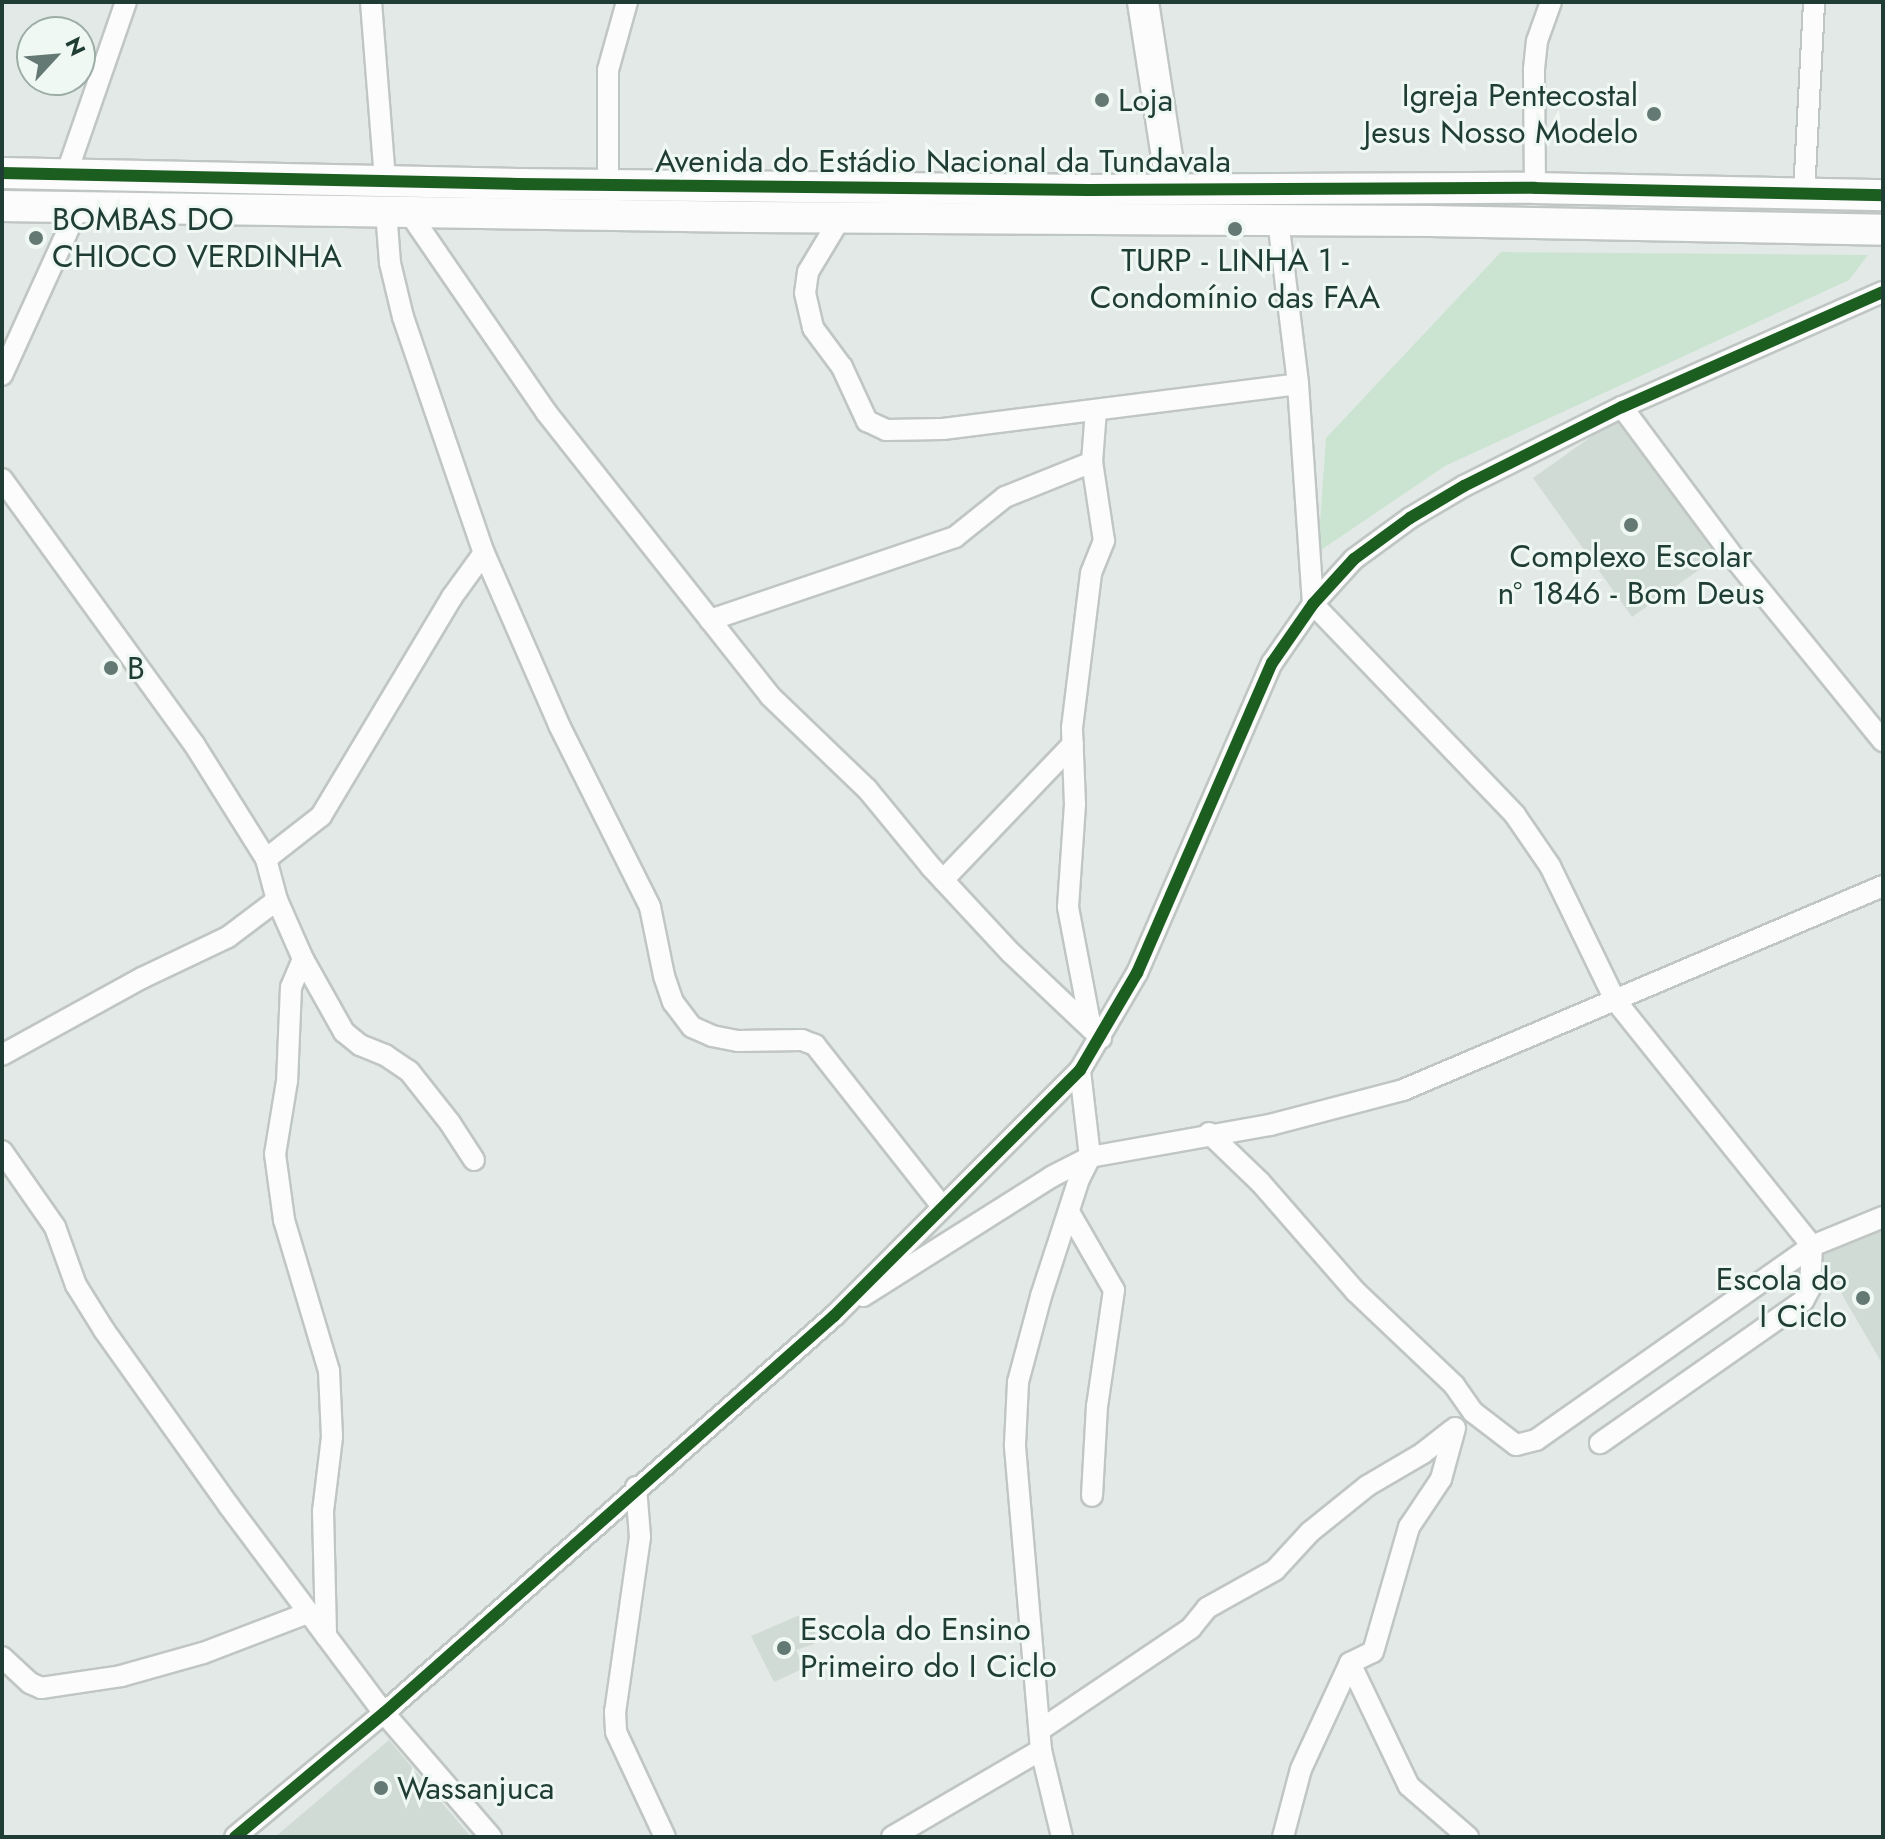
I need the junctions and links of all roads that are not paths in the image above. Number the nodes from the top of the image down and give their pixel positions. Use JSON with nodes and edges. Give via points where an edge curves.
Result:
{"nodes":[{"id":1,"x":126,"y":2,"type":"edge"},
{"id":2,"x":371,"y":2,"type":"edge"},
{"id":3,"x":627,"y":2,"type":"edge"},
{"id":4,"x":1143,"y":2,"type":"edge"},
{"id":5,"x":1551,"y":2,"type":"edge"},
{"id":6,"x":1814,"y":2,"type":"edge"},
{"id":7,"x":2,"y":173,"type":"edge"},
{"id":8,"x":66,"y":175,"type":"junction"},
{"id":9,"x":608,"y":184,"type":"junction"},
{"id":10,"x":1535,"y":188,"type":"junction"},
{"id":11,"x":1172,"y":189,"type":"junction"},
{"id":12,"x":1804,"y":194,"type":"junction"},
{"id":13,"x":1883,"y":195,"type":"edge"},
{"id":14,"x":393,"y":201,"type":"junction"},
{"id":15,"x":2,"y":206,"type":"edge"},
{"id":16,"x":78,"y":208,"type":"junction"},
{"id":17,"x":841,"y":217,"type":"junction"},
{"id":18,"x":1278,"y":220,"type":"junction"},
{"id":19,"x":1883,"y":230,"type":"edge"},
{"id":20,"x":1883,"y":292,"type":"edge"},
{"id":21,"x":2,"y":375,"type":"edge"},
{"id":22,"x":1298,"y":384,"type":"junction"},
{"id":23,"x":1622,"y":407,"type":"junction"},
{"id":24,"x":1096,"y":410,"type":"junction"},
{"id":25,"x":1092,"y":462,"type":"junction"},
{"id":26,"x":2,"y":479,"type":"edge"},
{"id":27,"x":484,"y":553,"type":"junction"},
{"id":28,"x":1313,"y":604,"type":"junction"},
{"id":29,"x":710,"y":620,"type":"junction"},
{"id":30,"x":1883,"y":741,"type":"edge"},
{"id":31,"x":1073,"y":744,"type":"junction"},
{"id":32,"x":266,"y":859,"type":"junction"},
{"id":33,"x":943,"y":880,"type":"junction"},
{"id":34,"x":1883,"y":886,"type":"edge"},
{"id":35,"x":277,"y":900,"type":"junction"},
{"id":36,"x":303,"y":959,"type":"junction"},
{"id":37,"x":1615,"y":1000,"type":"junction"},
{"id":38,"x":1096,"y":1033,"type":"junction"},
{"id":39,"x":2,"y":1055,"type":"edge"},
{"id":40,"x":1080,"y":1070,"type":"junction"},
{"id":41,"x":1209,"y":1133,"type":"junction"},
{"id":42,"x":2,"y":1151,"type":"edge"},
{"id":43,"x":1090,"y":1157,"type":"junction"},
{"id":44,"x":474,"y":1160,"type":"dead end"},
{"id":45,"x":941,"y":1205,"type":"junction"},
{"id":46,"x":1069,"y":1212,"type":"junction"},
{"id":47,"x":1883,"y":1217,"type":"edge"},
{"id":48,"x":1812,"y":1246,"type":"junction"},
{"id":49,"x":834,"y":1316,"type":"junction"},
{"id":50,"x":1473,"y":1412,"type":"junction"},
{"id":51,"x":1452,"y":1430,"type":"junction"},
{"id":52,"x":1600,"y":1443,"type":"dead end"},
{"id":53,"x":636,"y":1487,"type":"junction"},
{"id":54,"x":1092,"y":1496,"type":"dead end"},
{"id":55,"x":308,"y":1613,"type":"junction"},
{"id":56,"x":326,"y":1636,"type":"junction"},
{"id":57,"x":2,"y":1657,"type":"edge"},
{"id":58,"x":1350,"y":1663,"type":"junction"},
{"id":59,"x":384,"y":1713,"type":"junction"},
{"id":60,"x":1040,"y":1740,"type":"junction"},
{"id":61,"x":235,"y":1837,"type":"edge"},
{"id":62,"x":491,"y":1837,"type":"edge"},
{"id":63,"x":665,"y":1837,"type":"edge"},
{"id":64,"x":892,"y":1837,"type":"edge"},
{"id":65,"x":1062,"y":1837,"type":"edge"},
{"id":66,"x":1283,"y":1837,"type":"edge"},
{"id":67,"x":1468,"y":1837,"type":"edge"}],
"edges":[{"from":1,"to":8,"type":"street"},
{"from":2,"to":14,"type":"street"},
{"from":3,"to":9,"type":"street","via":[[608,70]]},
{"from":4,"to":11,"type":"street"},
{"from":5,"to":10,"type":"street","via":[[1534,69]]},
{"from":6,"to":12,"type":"street"},
{"from":7,"to":8,"type":"street","name":"Avenida do Estádio Nacional da Tundavala"},
{"from":8,"to":14,"type":"street","name":"Avenida do Estádio Nacional da Tundavala"},
{"from":9,"to":11,"type":"street","name":"Avenida do Estádio Nacional da Tundavala"},
{"from":9,"to":14,"type":"street","name":"Avenida do Estádio Nacional da Tundavala"},
{"from":10,"to":11,"type":"street","name":"Avenida do Estádio Nacional da Tundavala"},
{"from":10,"to":12,"type":"street","name":"Avenida do Estádio Nacional da Tundavala"},
{"from":12,"to":13,"type":"street","name":"Avenida do Estádio Nacional da Tundavala"},
{"from":14,"to":16,"type":"street","name":"Avenida do Estádio Nacional da Tundavala"},
{"from":14,"to":17,"type":"street","name":"Avenida do Estádio Nacional da Tundavala"},
{"from":14,"to":27,"type":"street","via":[[390,263],[403,317]]},
{"from":14,"to":29,"type":"street","via":[[546,412]]},
{"from":15,"to":16,"type":"street","name":"Avenida do Estádio Nacional da Tundavala"},
{"from":16,"to":21,"type":"street"},
{"from":17,"to":18,"type":"street","name":"Avenida do Estádio Nacional da Tundavala"},
{"from":17,"to":24,"type":"street","via":[[808,272],[805,293],[813,328],[842,367],[867,421],[886,430],[943,429]]},
{"from":18,"to":19,"type":"street","name":"Avenida do Estádio Nacional da Tundavala"},
{"from":18,"to":22,"type":"street"},
{"from":20,"to":23,"type":"street"},
{"from":22,"to":24,"type":"street"},
{"from":22,"to":28,"type":"street"},
{"from":23,"to":28,"type":"street","via":[[1410,518],[1354,559]]},
{"from":23,"to":30,"type":"street","via":[[1735,559]]},
{"from":24,"to":25,"type":"street"},
{"from":25,"to":29,"type":"street","via":[[1005,497],[955,537]]},
{"from":25,"to":31,"type":"street","via":[[1104,541],[1091,573]]},
{"from":26,"to":32,"type":"street","via":[[194,744]]},
{"from":27,"to":32,"type":"street","via":[[452,597],[321,816]]},
{"from":27,"to":45,"type":"street","via":[[559,725],[650,907],[673,1002],[692,1027],[712,1036],[815,1045]]},
{"from":28,"to":37,"type":"street","via":[[1515,815],[1550,866]]},
{"from":28,"to":38,"type":"street","via":[[1272,663],[1137,973]]},
{"from":29,"to":33,"type":"street","via":[[770,696],[867,789]]},
{"from":31,"to":33,"type":"street"},
{"from":31,"to":38,"type":"street","via":[[1068,907]]},
{"from":32,"to":35,"type":"street"},
{"from":33,"to":38,"type":"street"},
{"from":34,"to":37,"type":"street"},
{"from":35,"to":36,"type":"street"},
{"from":35,"to":39,"type":"street","via":[[228,937]]},
{"from":36,"to":44,"type":"street","via":[[344,1032],[409,1071]]},
{"from":36,"to":56,"type":"street","via":[[291,987],[287,1081],[275,1154],[284,1220],[329,1371],[332,1437],[323,1511]]},
{"from":37,"to":41,"type":"street","via":[[1403,1090],[1270,1125]]},
{"from":37,"to":48,"type":"street"},
{"from":38,"to":40,"type":"street"},
{"from":40,"to":43,"type":"street"},
{"from":40,"to":45,"type":"street"},
{"from":41,"to":43,"type":"street"},
{"from":41,"to":50,"type":"street","via":[[1260,1182],[1355,1291],[1454,1385]]},
{"from":42,"to":55,"type":"street","via":[[55,1227],[76,1285],[104,1330]]},
{"from":43,"to":46,"type":"street"},
{"from":43,"to":49,"type":"street"},
{"from":45,"to":49,"type":"street"},
{"from":46,"to":54,"type":"street","via":[[1114,1290],[1097,1406]]},
{"from":46,"to":60,"type":"street","via":[[1018,1382],[1015,1444]]},
{"from":47,"to":48,"type":"street"},
{"from":48,"to":50,"type":"street","via":[[1526,1445],[1516,1445]]},
{"from":48,"to":52,"type":"street","via":[[1810,1288],[1803,1301]]},
{"from":49,"to":53,"type":"street"},
{"from":50,"to":51,"type":"street"},
{"from":51,"to":58,"type":"street","via":[[1441,1479],[1409,1527],[1373,1652]]},
{"from":51,"to":60,"type":"street","via":[[1367,1486],[1310,1532],[1275,1570],[1207,1608],[1191,1628]]},
{"from":53,"to":59,"type":"street"},
{"from":53,"to":63,"type":"street","via":[[640,1537],[616,1732]]},
{"from":55,"to":56,"type":"street"},
{"from":55,"to":57,"type":"street","via":[[190,1657],[121,1676],[41,1688]]},
{"from":56,"to":59,"type":"street"},
{"from":58,"to":66,"type":"street","via":[[1301,1769]]},
{"from":58,"to":67,"type":"street","via":[[1409,1786]]},
{"from":59,"to":61,"type":"street"},
{"from":59,"to":62,"type":"street"},
{"from":60,"to":64,"type":"street"},
{"from":60,"to":65,"type":"street"}]}
